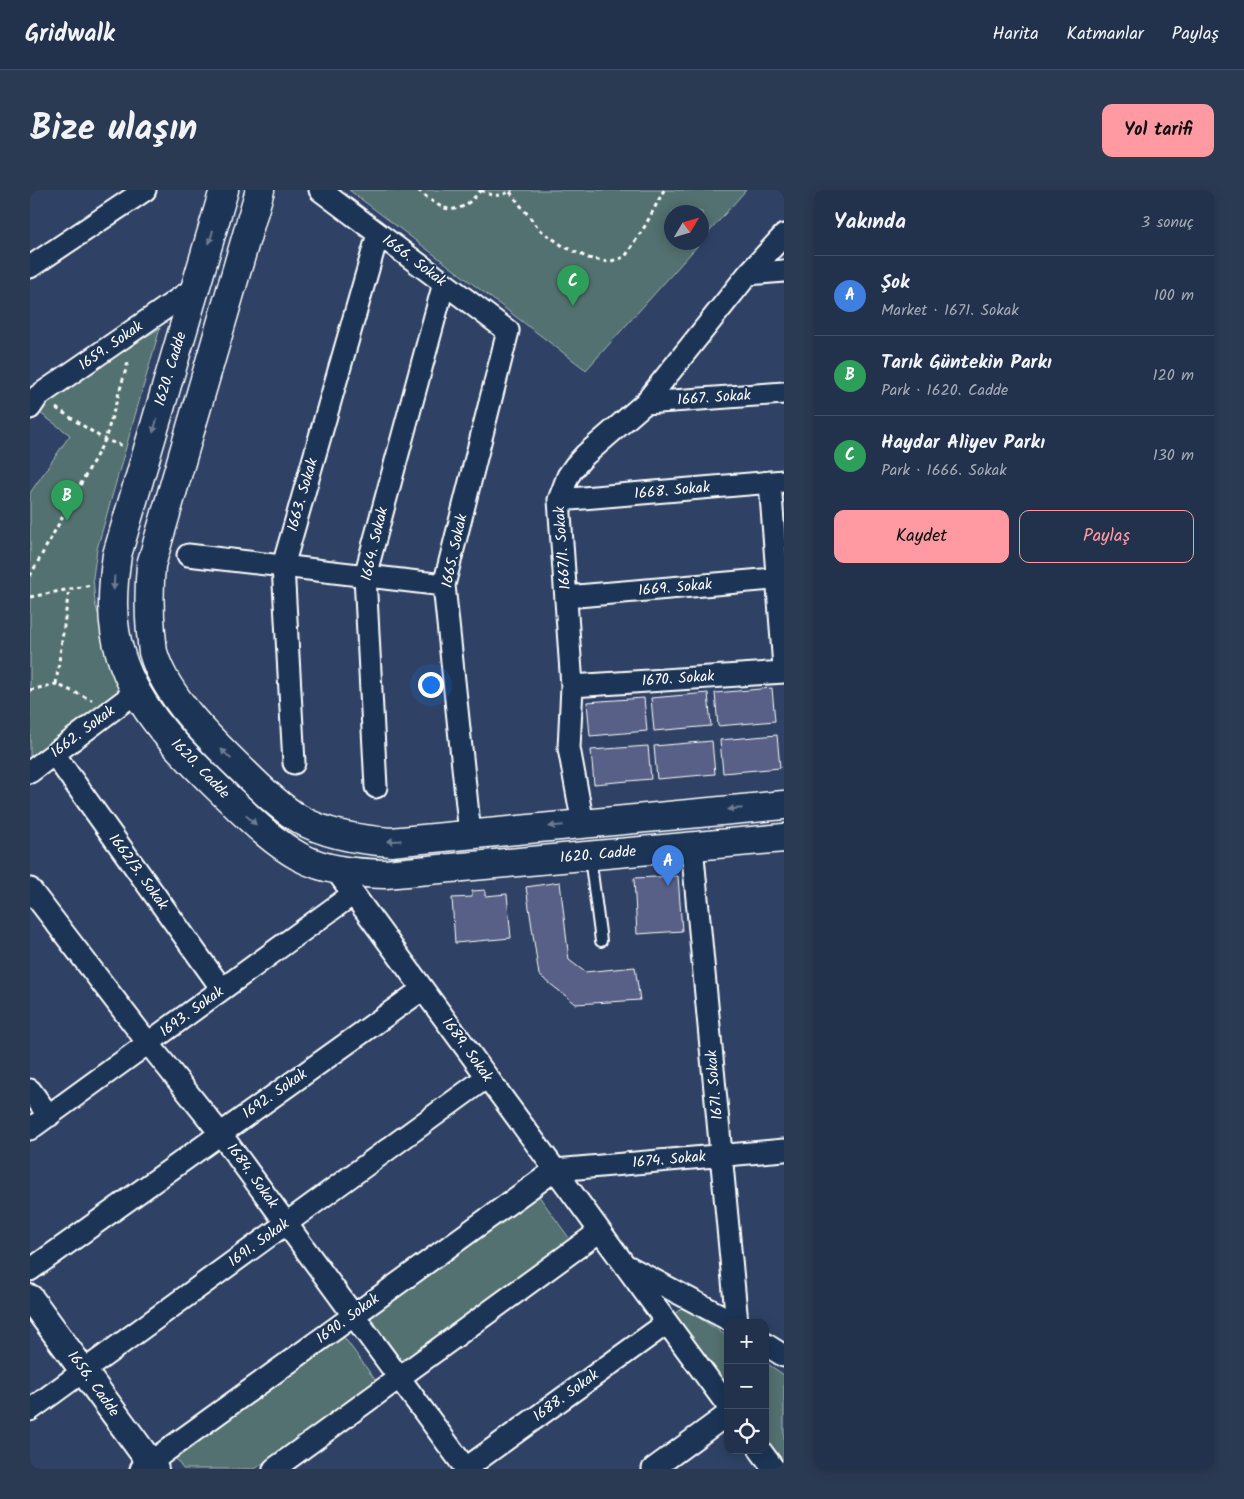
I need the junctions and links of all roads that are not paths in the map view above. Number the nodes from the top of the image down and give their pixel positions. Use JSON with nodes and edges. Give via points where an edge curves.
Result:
{"nodes":[{"id":1,"x":224,"y":190,"type":"edge"},
{"id":2,"x":260,"y":190,"type":"edge"},
{"id":3,"x":320,"y":190,"type":"edge"},
{"id":4,"x":139,"y":191,"type":"edge"},
{"id":5,"x":378,"y":234,"type":"junction"},
{"id":6,"x":784,"y":236,"type":"edge"},
{"id":7,"x":30,"y":267,"type":"edge"},
{"id":8,"x":784,"y":271,"type":"edge"},
{"id":9,"x":748,"y":274,"type":"junction"},
{"id":10,"x":444,"y":283,"type":"junction"},
{"id":11,"x":196,"y":287,"type":"junction"},
{"id":12,"x":508,"y":331,"type":"joint"},
{"id":13,"x":784,"y":393,"type":"edge"},
{"id":14,"x":33,"y":397,"type":"edge"},
{"id":15,"x":645,"y":403,"type":"junction"},
{"id":16,"x":777,"y":482,"type":"edge"},
{"id":17,"x":559,"y":500,"type":"junction"},
{"id":18,"x":188,"y":555,"type":"dead end"},
{"id":19,"x":283,"y":566,"type":"junction"},
{"id":20,"x":365,"y":576,"type":"junction"},
{"id":21,"x":781,"y":578,"type":"edge"},
{"id":22,"x":444,"y":585,"type":"junction"},
{"id":23,"x":566,"y":597,"type":"junction"},
{"id":24,"x":784,"y":668,"type":"edge"},
{"id":25,"x":784,"y":672,"type":"edge"},
{"id":26,"x":572,"y":686,"type":"junction"},
{"id":27,"x":136,"y":692,"type":"junction"},
{"id":28,"x":54,"y":754,"type":"junction"},
{"id":29,"x":294,"y":763,"type":"dead end"},
{"id":30,"x":30,"y":772,"type":"edge"},
{"id":31,"x":376,"y":787,"type":"dead end"},
{"id":32,"x":784,"y":805,"type":"edge"},
{"id":33,"x":583,"y":824,"type":"junction"},
{"id":34,"x":470,"y":834,"type":"junction"},
{"id":35,"x":784,"y":838,"type":"edge"},
{"id":36,"x":692,"y":846,"type":"junction"},
{"id":37,"x":590,"y":856,"type":"junction"},
{"id":38,"x":335,"y":869,"type":"junction"},
{"id":39,"x":30,"y":889,"type":"edge"},
{"id":40,"x":353,"y":894,"type":"junction"},
{"id":41,"x":601,"y":941,"type":"dead end"},
{"id":42,"x":423,"y":989,"type":"junction"},
{"id":43,"x":222,"y":990,"type":"junction"},
{"id":44,"x":148,"y":1043,"type":"junction"},
{"id":45,"x":487,"y":1077,"type":"junction"},
{"id":46,"x":30,"y":1090,"type":"edge"},
{"id":47,"x":49,"y":1116,"type":"junction"},
{"id":48,"x":30,"y":1129,"type":"edge"},
{"id":49,"x":220,"y":1133,"type":"junction"},
{"id":50,"x":784,"y":1150,"type":"edge"},
{"id":51,"x":721,"y":1155,"type":"junction"},
{"id":52,"x":555,"y":1170,"type":"junction"},
{"id":53,"x":286,"y":1223,"type":"junction"},
{"id":54,"x":600,"y":1232,"type":"junction"},
{"id":55,"x":625,"y":1265,"type":"junction"},
{"id":56,"x":30,"y":1270,"type":"edge"},
{"id":57,"x":30,"y":1298,"type":"edge"},
{"id":58,"x":354,"y":1315,"type":"junction"},
{"id":59,"x":728,"y":1319,"type":"edge"},
{"id":60,"x":736,"y":1319,"type":"edge"},
{"id":61,"x":667,"y":1323,"type":"junction"},
{"id":62,"x":769,"y":1347,"type":"edge"},
{"id":63,"x":784,"y":1356,"type":"edge"},
{"id":64,"x":83,"y":1371,"type":"junction"},
{"id":65,"x":399,"y":1378,"type":"junction"},
{"id":66,"x":724,"y":1401,"type":"edge"},
{"id":67,"x":30,"y":1410,"type":"edge"},
{"id":68,"x":724,"y":1417,"type":"edge"},
{"id":69,"x":763,"y":1454,"type":"edge"},
{"id":70,"x":149,"y":1467,"type":"edge"},
{"id":71,"x":274,"y":1469,"type":"edge"},
{"id":72,"x":466,"y":1469,"type":"edge"},
{"id":73,"x":653,"y":1469,"type":"edge"},
{"id":74,"x":774,"y":1469,"type":"edge"}],
"edges":[{"from":1,"to":11,"type":"main road","name":"1620. Cadde","one_way":true},
{"from":34,"to":2,"type":"main road","name":"1620. Cadde","one_way":true,"via":[[379,841],[326,831],[299,819],[221,750],[186,710],[163,678],[153,652],[149,615],[151,565]]},
{"from":3,"to":5,"type":"street","name":"1666. Sokak"},
{"from":4,"to":7,"type":"street"},
{"from":5,"to":10,"type":"street","name":"1666. Sokak"},
{"from":5,"to":19,"type":"street","name":"1663. Sokak"},
{"from":6,"to":9,"type":"street","name":"1667/1. Sokak"},
{"from":8,"to":9,"type":"street"},
{"from":9,"to":15,"type":"street","name":"1667/1. Sokak"},
{"from":10,"to":12,"type":"street","name":"1666. Sokak"},
{"from":10,"to":20,"type":"street","name":"1664. Sokak"},
{"from":11,"to":14,"type":"street","name":"1659. Sokak"},
{"from":11,"to":27,"type":"main road","name":"1620. Cadde","one_way":true,"via":[[117,555],[113,580],[113,618],[121,656]]},
{"from":12,"to":22,"type":"street","name":"1665. Sokak"},
{"from":13,"to":15,"type":"street","name":"1667. Sokak"},
{"from":15,"to":17,"type":"street","name":"1667/1. Sokak","via":[[575,466]]},
{"from":16,"to":17,"type":"street","name":"1668. Sokak"},
{"from":16,"to":21,"type":"street"},
{"from":17,"to":23,"type":"street","name":"1667/1. Sokak"},
{"from":18,"to":19,"type":"street"},
{"from":19,"to":20,"type":"street"},
{"from":19,"to":29,"type":"street","name":"1663. Sokak"},
{"from":20,"to":22,"type":"street"},
{"from":20,"to":31,"type":"street","name":"1664. Sokak"},
{"from":21,"to":23,"type":"street","name":"1669. Sokak"},
{"from":21,"to":24,"type":"street"},
{"from":22,"to":34,"type":"street","name":"1665. Sokak"},
{"from":23,"to":26,"type":"street","name":"1667/1. Sokak"},
{"from":25,"to":26,"type":"street","name":"1670. Sokak"},
{"from":26,"to":33,"type":"street","name":"1667/1. Sokak","via":[[569,748]]},
{"from":27,"to":28,"type":"street","name":"1662. Sokak"},
{"from":27,"to":38,"type":"main road","name":"1620. Cadde","one_way":true,"via":[[158,725],[245,815],[274,840],[301,857]]},
{"from":28,"to":30,"type":"street","name":"1662. Sokak"},
{"from":28,"to":43,"type":"street","name":"1662/3. Sokak"},
{"from":32,"to":33,"type":"main road","name":"1620. Cadde","one_way":true},
{"from":33,"to":34,"type":"main road","name":"1620. Cadde","one_way":true},
{"from":35,"to":36,"type":"main road","name":"1620. Cadde"},
{"from":36,"to":37,"type":"main road","name":"1620. Cadde"},
{"from":36,"to":51,"type":"street","name":"1671. Sokak"},
{"from":37,"to":38,"type":"main road","name":"1620. Cadde","via":[[384,874]]},
{"from":37,"to":41,"type":"lane"},
{"from":38,"to":40,"type":"street","name":"1689. Sokak"},
{"from":39,"to":44,"type":"street","name":"1684. Sokak"},
{"from":40,"to":42,"type":"street","name":"1689. Sokak"},
{"from":40,"to":43,"type":"street","name":"1693. Sokak"},
{"from":42,"to":45,"type":"street","name":"1689. Sokak"},
{"from":42,"to":49,"type":"street","name":"1692. Sokak"},
{"from":43,"to":44,"type":"street","name":"1693. Sokak"},
{"from":44,"to":47,"type":"street","name":"1693. Sokak"},
{"from":44,"to":49,"type":"street","name":"1684. Sokak"},
{"from":45,"to":52,"type":"street","name":"1689. Sokak"},
{"from":45,"to":53,"type":"street","name":"1691. Sokak"},
{"from":46,"to":47,"type":"street"},
{"from":47,"to":48,"type":"street","name":"1693. Sokak"},
{"from":49,"to":53,"type":"street","name":"1684. Sokak"},
{"from":49,"to":56,"type":"street","name":"1692. Sokak"},
{"from":50,"to":51,"type":"street","name":"1674. Sokak"},
{"from":51,"to":52,"type":"street","name":"1674. Sokak"},
{"from":51,"to":60,"type":"street","name":"1671. Sokak"},
{"from":52,"to":54,"type":"street","name":"1689. Sokak"},
{"from":52,"to":58,"type":"street","name":"1690. Sokak"},
{"from":53,"to":58,"type":"street","name":"1684. Sokak"},
{"from":53,"to":64,"type":"street","name":"1691. Sokak"},
{"from":54,"to":55,"type":"street","name":"1689. Sokak"},
{"from":54,"to":65,"type":"street"},
{"from":55,"to":59,"type":"street","name":"1671. Sokak"},
{"from":55,"to":61,"type":"street","name":"1689. Sokak"},
{"from":57,"to":64,"type":"street","name":"1656. Cadde"},
{"from":58,"to":65,"type":"street","name":"1684. Sokak"},
{"from":58,"to":70,"type":"street","name":"1690. Sokak"},
{"from":61,"to":66,"type":"street","name":"1689. Sokak"},
{"from":61,"to":72,"type":"street","name":"1688. Sokak"},
{"from":62,"to":63,"type":"street"},
{"from":64,"to":67,"type":"street","name":"1691. Sokak"},
{"from":64,"to":70,"type":"street","name":"1656. Cadde"},
{"from":65,"to":71,"type":"street"},
{"from":65,"to":72,"type":"street","name":"1684. Sokak"},
{"from":68,"to":73,"type":"street"},
{"from":69,"to":74,"type":"street"}]}
